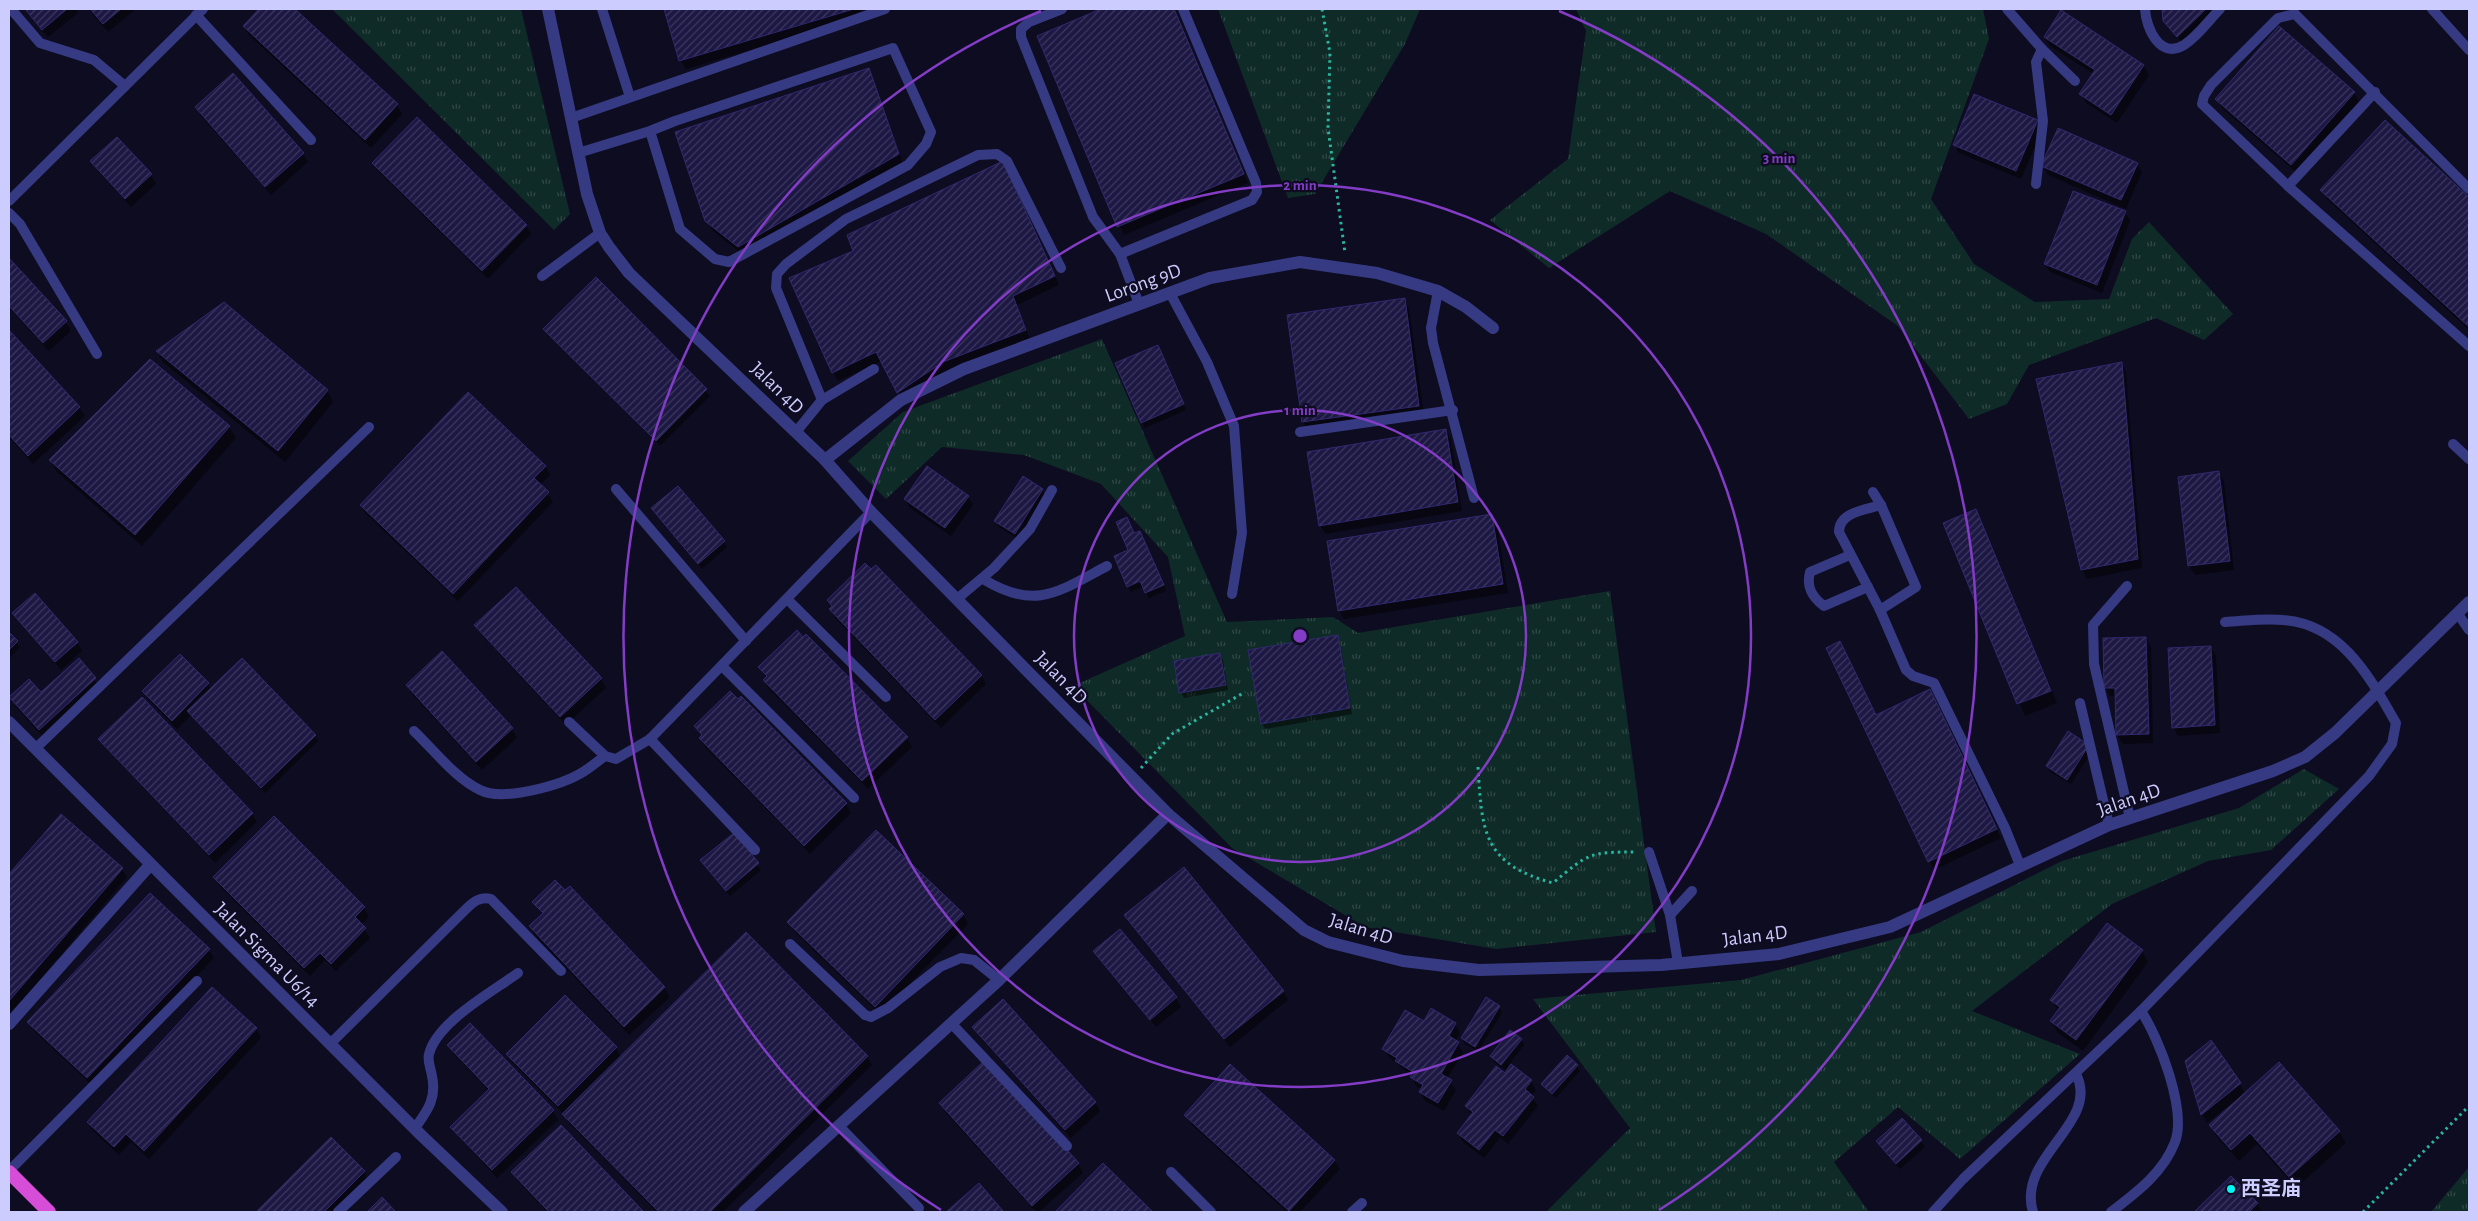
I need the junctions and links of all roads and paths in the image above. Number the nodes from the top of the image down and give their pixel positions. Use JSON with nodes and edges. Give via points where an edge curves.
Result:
{"nodes":[{"id":1,"x":11,"y":9,"type":"edge"},
{"id":2,"x":548,"y":9,"type":"edge"},
{"id":3,"x":602,"y":9,"type":"edge"},
{"id":4,"x":885,"y":9,"type":"edge"},
{"id":5,"x":1062,"y":9,"type":"edge"},
{"id":6,"x":1183,"y":9,"type":"edge"},
{"id":7,"x":1322,"y":9,"type":"edge"},
{"id":8,"x":2007,"y":9,"type":"edge"},
{"id":9,"x":2145,"y":9,"type":"edge"},
{"id":10,"x":2220,"y":9,"type":"edge"},
{"id":11,"x":2432,"y":9,"type":"edge"},
{"id":12,"x":200,"y":12,"type":"edge"},
{"id":13,"x":2042,"y":49,"type":"junction"},
{"id":14,"x":2469,"y":50,"type":"edge"},
{"id":15,"x":2075,"y":81,"type":"dead end"},
{"id":16,"x":125,"y":86,"type":"junction"},
{"id":17,"x":2375,"y":92,"type":"junction"},
{"id":18,"x":630,"y":97,"type":"junction"},
{"id":19,"x":571,"y":118,"type":"junction"},
{"id":20,"x":650,"y":131,"type":"junction"},
{"id":21,"x":311,"y":140,"type":"dead end"},
{"id":22,"x":578,"y":152,"type":"junction"},
{"id":23,"x":2036,"y":184,"type":"dead end"},
{"id":24,"x":2288,"y":186,"type":"junction"},
{"id":25,"x":2469,"y":189,"type":"edge"},
{"id":26,"x":9,"y":201,"type":"edge"},
{"id":27,"x":9,"y":213,"type":"edge"},
{"id":28,"x":600,"y":233,"type":"junction"},
{"id":29,"x":1120,"y":254,"type":"junction"},
{"id":30,"x":1061,"y":268,"type":"dead end"},
{"id":31,"x":1347,"y":269,"type":"junction"},
{"id":32,"x":542,"y":276,"type":"dead end"},
{"id":33,"x":1438,"y":291,"type":"junction"},
{"id":34,"x":1170,"y":293,"type":"junction"},
{"id":35,"x":1139,"y":304,"type":"junction"},
{"id":36,"x":1493,"y":328,"type":"dead end"},
{"id":37,"x":2469,"y":346,"type":"edge"},
{"id":38,"x":97,"y":354,"type":"dead end"},
{"id":39,"x":874,"y":370,"type":"dead end"},
{"id":40,"x":822,"y":400,"type":"junction"},
{"id":41,"x":1452,"y":410,"type":"junction"},
{"id":42,"x":370,"y":427,"type":"dead end"},
{"id":43,"x":796,"y":432,"type":"junction"},
{"id":44,"x":1300,"y":432,"type":"dead end"},
{"id":45,"x":2453,"y":444,"type":"dead end"},
{"id":46,"x":2469,"y":459,"type":"edge"},
{"id":47,"x":825,"y":460,"type":"junction"},
{"id":48,"x":616,"y":489,"type":"dead end"},
{"id":49,"x":1052,"y":490,"type":"dead end"},
{"id":50,"x":1873,"y":492,"type":"dead end"},
{"id":51,"x":1474,"y":498,"type":"dead end"},
{"id":52,"x":1882,"y":505,"type":"junction"},
{"id":53,"x":871,"y":512,"type":"junction"},
{"id":54,"x":1850,"y":554,"type":"junction"},
{"id":55,"x":1106,"y":566,"type":"dead end"},
{"id":56,"x":983,"y":579,"type":"junction"},
{"id":57,"x":2127,"y":586,"type":"dead end"},
{"id":58,"x":1868,"y":587,"type":"junction"},
{"id":59,"x":1232,"y":594,"type":"dead end"},
{"id":60,"x":787,"y":599,"type":"junction"},
{"id":61,"x":957,"y":600,"type":"junction"},
{"id":62,"x":2469,"y":602,"type":"edge"},
{"id":63,"x":1880,"y":610,"type":"junction"},
{"id":64,"x":2458,"y":614,"type":"junction"},
{"id":65,"x":2225,"y":622,"type":"dead end"},
{"id":66,"x":2469,"y":630,"type":"edge"},
{"id":67,"x":746,"y":641,"type":"junction"},
{"id":68,"x":722,"y":666,"type":"junction"},
{"id":69,"x":2377,"y":691,"type":"junction"},
{"id":70,"x":1244,"y":692,"type":"dead end"},
{"id":71,"x":886,"y":697,"type":"dead end"},
{"id":72,"x":2080,"y":703,"type":"dead end"},
{"id":73,"x":9,"y":722,"type":"edge"},
{"id":74,"x":569,"y":722,"type":"dead end"},
{"id":75,"x":414,"y":731,"type":"dead end"},
{"id":76,"x":650,"y":740,"type":"junction"},
{"id":77,"x":35,"y":749,"type":"junction"},
{"id":78,"x":605,"y":756,"type":"junction"},
{"id":79,"x":1478,"y":767,"type":"dead end"},
{"id":80,"x":1132,"y":778,"type":"junction"},
{"id":81,"x":854,"y":798,"type":"dead end"},
{"id":82,"x":1168,"y":814,"type":"junction"},
{"id":83,"x":2130,"y":818,"type":"junction"},
{"id":84,"x":2109,"y":825,"type":"junction"},
{"id":85,"x":755,"y":850,"type":"dead end"},
{"id":86,"x":1649,"y":852,"type":"joint"},
{"id":87,"x":150,"y":865,"type":"junction"},
{"id":88,"x":2020,"y":865,"type":"junction"},
{"id":89,"x":1692,"y":891,"type":"dead end"},
{"id":90,"x":1670,"y":915,"type":"junction"},
{"id":91,"x":790,"y":944,"type":"dead end"},
{"id":92,"x":1678,"y":963,"type":"junction"},
{"id":93,"x":561,"y":971,"type":"dead end"},
{"id":94,"x":518,"y":972,"type":"dead end"},
{"id":95,"x":998,"y":980,"type":"junction"},
{"id":96,"x":197,"y":981,"type":"dead end"},
{"id":97,"x":2141,"y":1010,"type":"junction"},
{"id":98,"x":951,"y":1023,"type":"junction"},
{"id":99,"x":9,"y":1024,"type":"edge"},
{"id":100,"x":330,"y":1044,"type":"junction"},
{"id":101,"x":2076,"y":1074,"type":"junction"},
{"id":102,"x":2469,"y":1106,"type":"edge"},
{"id":103,"x":839,"y":1126,"type":"junction"},
{"id":104,"x":415,"y":1128,"type":"junction"},
{"id":105,"x":1068,"y":1146,"type":"dead end"},
{"id":106,"x":396,"y":1157,"type":"dead end"},
{"id":107,"x":9,"y":1172,"type":"edge"},
{"id":108,"x":1171,"y":1172,"type":"dead end"},
{"id":109,"x":1362,"y":1203,"type":"dead end"},
{"id":110,"x":919,"y":1208,"type":"dead end"},
{"id":111,"x":48,"y":1212,"type":"edge"},
{"id":112,"x":338,"y":1212,"type":"edge"},
{"id":113,"x":502,"y":1212,"type":"edge"},
{"id":114,"x":744,"y":1212,"type":"edge"},
{"id":115,"x":1211,"y":1212,"type":"edge"},
{"id":116,"x":1352,"y":1212,"type":"edge"},
{"id":117,"x":1933,"y":1212,"type":"edge"},
{"id":118,"x":2033,"y":1212,"type":"edge"},
{"id":119,"x":2111,"y":1212,"type":"edge"},
{"id":120,"x":2364,"y":1212,"type":"edge"}],
"edges":[{"from":1,"to":16,"type":"lane","via":[[40,43],[94,60]]},
{"from":2,"to":19,"type":"street","name":"Jalan 4D"},
{"from":3,"to":18,"type":"lane"},
{"from":4,"to":18,"type":"lane"},
{"from":5,"to":29,"type":"lane","via":[[1029,22],[1021,29],[1021,37],[1093,217]]},
{"from":6,"to":29,"type":"lane","via":[[1257,192],[1252,200]]},
{"from":7,"to":31,"type":"path","via":[[1330,53],[1328,128]]},
{"from":8,"to":13,"type":"lane"},
{"from":9,"to":10,"type":"lane","via":[[2145,18],[2156,41],[2166,48],[2175,48],[2185,44]]},
{"from":11,"to":14,"type":"lane"},
{"from":12,"to":16,"type":"lane"},
{"from":12,"to":21,"type":"lane"},
{"from":13,"to":15,"type":"lane"},
{"from":13,"to":23,"type":"lane","via":[[2036,62],[2043,121]]},
{"from":16,"to":26,"type":"lane"},
{"from":17,"to":24,"type":"lane"},
{"from":17,"to":24,"type":"lane","via":[[2295,14],[2278,18],[2211,85],[2202,104]]},
{"from":17,"to":25,"type":"lane"},
{"from":18,"to":19,"type":"lane"},
{"from":19,"to":22,"type":"street","name":"Jalan 4D"},
{"from":20,"to":20,"type":"lane","via":[[680,228],[715,259],[729,262],[908,165],[926,144],[931,132],[893,48]]},
{"from":20,"to":22,"type":"lane"},
{"from":22,"to":28,"type":"street","name":"Jalan 4D"},
{"from":24,"to":37,"type":"lane"},
{"from":27,"to":38,"type":"lane","via":[[20,224]]},
{"from":28,"to":32,"type":"lane"},
{"from":28,"to":43,"type":"street","name":"Jalan 4D","via":[[629,273]]},
{"from":29,"to":35,"type":"lane"},
{"from":30,"to":40,"type":"lane","via":[[1007,161],[997,154],[978,156],[846,219],[777,274],[776,288]]},
{"from":31,"to":33,"type":"street","name":"Lorong 9D","via":[[1377,273]]},
{"from":31,"to":34,"type":"street","name":"Lorong 9D","via":[[1300,262],[1210,278]]},
{"from":33,"to":36,"type":"street","name":"Lorong 9D"},
{"from":33,"to":41,"type":"lane","via":[[1431,328]]},
{"from":34,"to":35,"type":"street","name":"Lorong 9D"},
{"from":34,"to":59,"type":"lane","via":[[1206,362],[1234,426],[1242,533]]},
{"from":35,"to":47,"type":"street","name":"Lorong 9D","via":[[964,369],[925,388],[901,400]]},
{"from":39,"to":40,"type":"lane"},
{"from":40,"to":43,"type":"lane"},
{"from":41,"to":44,"type":"lane"},
{"from":41,"to":51,"type":"lane"},
{"from":42,"to":77,"type":"lane"},
{"from":43,"to":47,"type":"street","name":"Jalan 4D"},
{"from":45,"to":46,"type":"lane"},
{"from":47,"to":53,"type":"street","name":"Jalan 4D"},
{"from":48,"to":67,"type":"lane"},
{"from":49,"to":56,"type":"lane","via":[[1030,529]]},
{"from":50,"to":52,"type":"lane"},
{"from":52,"to":54,"type":"lane","via":[[1844,517],[1838,524],[1838,532]]},
{"from":52,"to":63,"type":"lane","via":[[1916,587]]},
{"from":53,"to":60,"type":"lane"},
{"from":53,"to":61,"type":"street","name":"Jalan 4D"},
{"from":54,"to":58,"type":"lane"},
{"from":54,"to":58,"type":"lane","via":[[1810,572],[1807,582],[1814,599],[1824,606]]},
{"from":55,"to":56,"type":"lane","via":[[1052,595],[1012,595]]},
{"from":56,"to":61,"type":"lane"},
{"from":57,"to":83,"type":"lane","via":[[2093,625],[2094,664]]},
{"from":58,"to":63,"type":"lane"},
{"from":60,"to":67,"type":"lane"},
{"from":60,"to":71,"type":"lane"},
{"from":61,"to":80,"type":"street","name":"Jalan 4D"},
{"from":62,"to":64,"type":"street","name":"Jalan 4D"},
{"from":63,"to":88,"type":"lane","via":[[1906,670],[1934,683]]},
{"from":64,"to":66,"type":"lane"},
{"from":64,"to":69,"type":"street","name":"Jalan 4D"},
{"from":65,"to":69,"type":"lane","via":[[2284,620],[2312,627],[2360,663]]},
{"from":67,"to":68,"type":"lane"},
{"from":68,"to":76,"type":"lane"},
{"from":68,"to":81,"type":"lane"},
{"from":69,"to":83,"type":"street","name":"Jalan 4D","via":[[2335,733],[2305,757],[2274,771]]},
{"from":69,"to":97,"type":"lane","via":[[2396,723],[2396,732],[2392,744],[2369,776]]},
{"from":70,"to":80,"type":"path","via":[[1172,734]]},
{"from":72,"to":84,"type":"lane"},
{"from":73,"to":77,"type":"street","name":"Jalan Sigma U6/14"},
{"from":74,"to":78,"type":"lane"},
{"from":75,"to":78,"type":"lane","via":[[465,780],[490,795],[521,792],[570,778]]},
{"from":76,"to":78,"type":"lane","via":[[616,759]]},
{"from":76,"to":85,"type":"lane"},
{"from":77,"to":87,"type":"street","name":"Jalan Sigma U6/14"},
{"from":79,"to":86,"type":"path","via":[[1480,806],[1490,843],[1505,862],[1536,878],[1553,883],[1582,859],[1598,852]]},
{"from":80,"to":82,"type":"street","name":"Jalan 4D"},
{"from":82,"to":92,"type":"street","name":"Jalan 4D","via":[[1304,930],[1328,942],[1403,961],[1479,970]]},
{"from":82,"to":95,"type":"street"},
{"from":83,"to":84,"type":"street","name":"Jalan 4D"},
{"from":84,"to":88,"type":"street","name":"Jalan 4D"},
{"from":86,"to":90,"type":"lane"},
{"from":87,"to":99,"type":"street"},
{"from":87,"to":100,"type":"street","name":"Jalan Sigma U6/14"},
{"from":88,"to":92,"type":"street","name":"Jalan 4D","via":[[1890,927],[1779,954]]},
{"from":89,"to":90,"type":"lane"},
{"from":90,"to":92,"type":"lane"},
{"from":91,"to":95,"type":"lane","via":[[864,1015],[871,1017],[888,1008],[940,968],[961,958],[974,960]]},
{"from":93,"to":100,"type":"lane","via":[[491,899],[484,897],[465,910]]},
{"from":94,"to":104,"type":"lane","via":[[443,1029],[432,1044],[428,1056],[434,1092],[431,1104]]},
{"from":95,"to":98,"type":"street"},
{"from":96,"to":107,"type":"lane"},
{"from":97,"to":101,"type":"lane"},
{"from":97,"to":119,"type":"lane","via":[[2153,1030],[2170,1076],[2176,1108],[2176,1140],[2149,1182]]},
{"from":98,"to":103,"type":"street"},
{"from":98,"to":105,"type":"lane"},
{"from":100,"to":104,"type":"street","name":"Jalan Sigma U6/14"},
{"from":101,"to":117,"type":"lane","via":[[1963,1179]]},
{"from":101,"to":118,"type":"lane","via":[[2081,1093],[2078,1105],[2074,1117],[2043,1158],[2033,1180],[2030,1202]]},
{"from":102,"to":120,"type":"path"},
{"from":103,"to":110,"type":"lane"},
{"from":103,"to":114,"type":"street"},
{"from":104,"to":113,"type":"street","name":"Jalan Sigma U6/14"},
{"from":106,"to":112,"type":"lane"},
{"from":107,"to":111,"type":"highway"},
{"from":108,"to":115,"type":"lane"},
{"from":109,"to":116,"type":"lane"}]}
